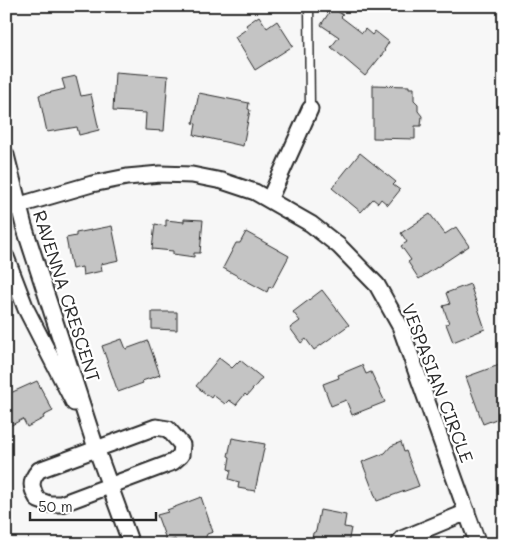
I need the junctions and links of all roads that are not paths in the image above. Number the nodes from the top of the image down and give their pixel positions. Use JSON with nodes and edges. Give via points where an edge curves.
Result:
{"nodes":[{"id":1,"x":309,"y":6,"type":"edge"},
{"id":2,"x":310,"y":109,"type":"joint"},
{"id":3,"x":6,"y":155,"type":"edge"},
{"id":4,"x":269,"y":200,"type":"junction"},
{"id":5,"x":12,"y":207,"type":"edge"},
{"id":6,"x":6,"y":257,"type":"edge"},
{"id":7,"x":96,"y":448,"type":"junction"},
{"id":8,"x":110,"y":486,"type":"junction"},
{"id":9,"x":466,"y":512,"type":"junction"},
{"id":10,"x":131,"y":544,"type":"edge"},
{"id":11,"x":399,"y":544,"type":"edge"},
{"id":12,"x":478,"y":544,"type":"edge"}],
"edges":[{"from":1,"to":2,"type":"lane"},
{"from":2,"to":4,"type":"street"},
{"from":3,"to":5,"type":"street","name":"RAVENNA CRESCENT"},
{"from":4,"to":5,"type":"street","name":"VESPASIAN CIRCLE","via":[[222,181],[192,175],[160,174],[92,184]]},
{"from":4,"to":9,"type":"street","name":"VESPASIAN CIRCLE","via":[[311,224],[339,246],[377,285],[400,326]]},
{"from":5,"to":7,"type":"street","name":"RAVENNA CRESCENT"},
{"from":6,"to":7,"type":"street","name":"RAVENNA CRESCENT","via":[[26,309]]},
{"from":7,"to":8,"type":"street","name":"RAVENNA CRESCENT"},
{"from":7,"to":8,"type":"street","via":[[39,470],[33,476],[32,489],[38,500],[62,504]]},
{"from":7,"to":8,"type":"street","via":[[156,427],[168,429],[182,445],[181,455],[173,462]]},
{"from":8,"to":10,"type":"street","name":"RAVENNA CRESCENT"},
{"from":9,"to":11,"type":"street","via":[[402,539]]},
{"from":9,"to":12,"type":"street","name":"VESPASIAN CIRCLE"}]}
